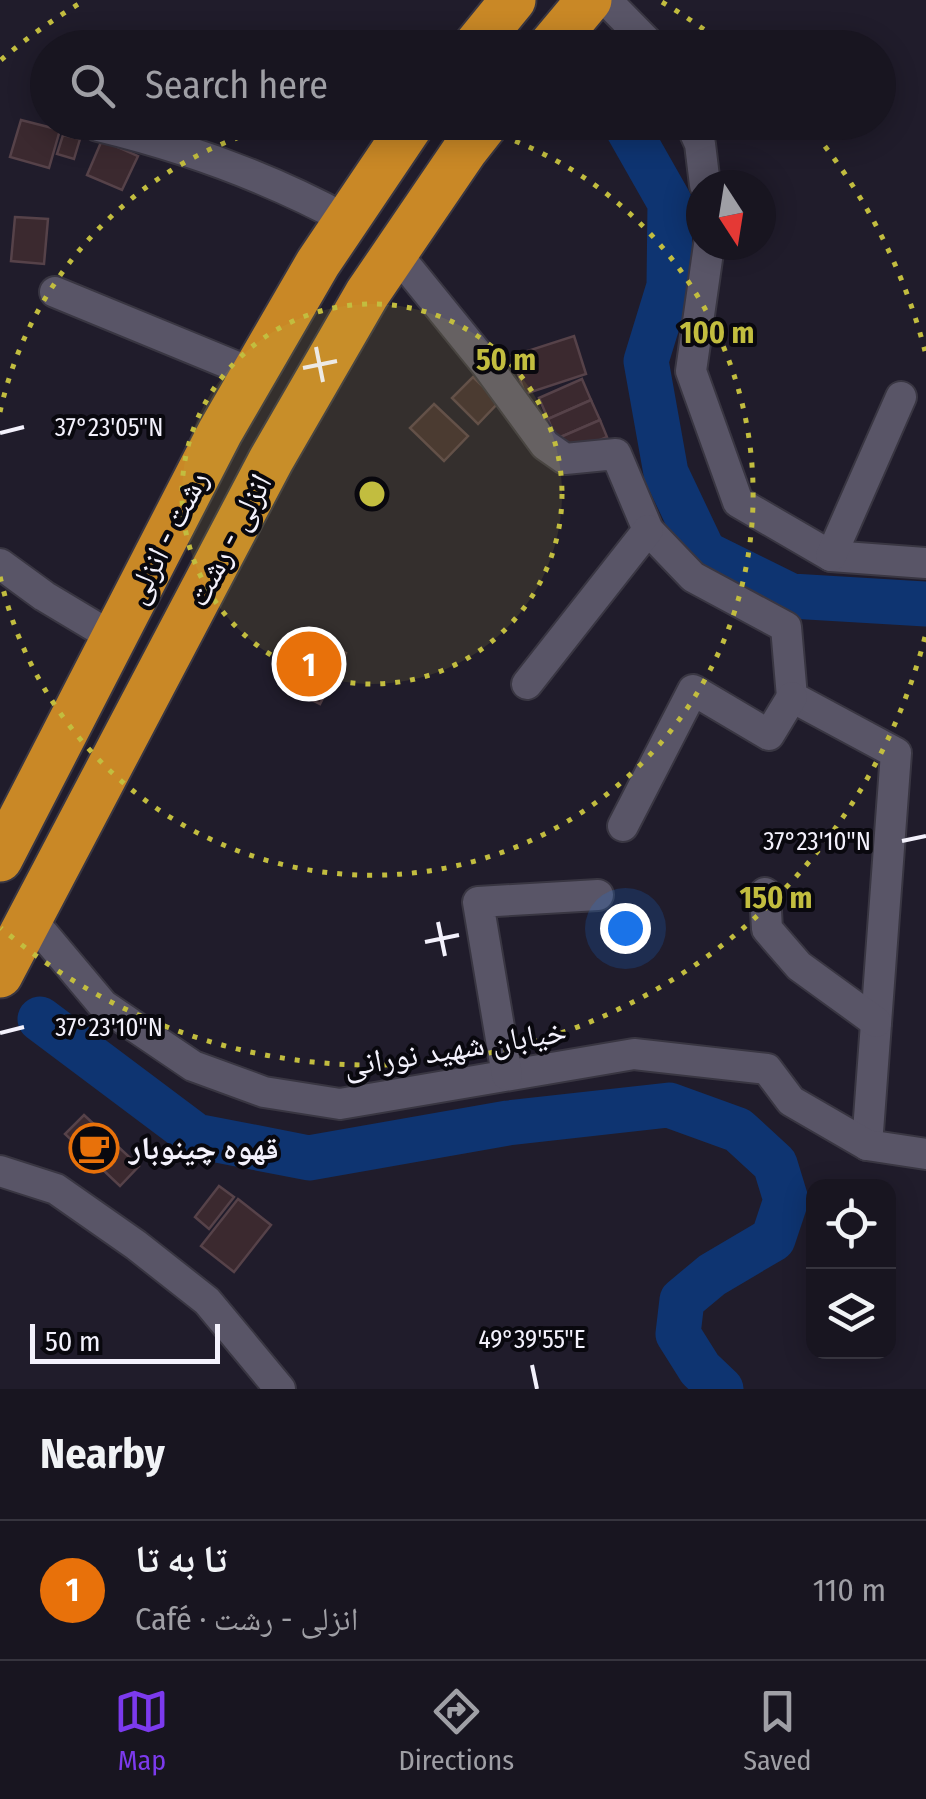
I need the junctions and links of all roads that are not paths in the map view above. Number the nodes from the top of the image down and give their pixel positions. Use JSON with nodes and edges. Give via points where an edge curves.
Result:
{"nodes":[{"id":1,"x":514,"y":0,"type":"edge"},
{"id":2,"x":589,"y":0,"type":"edge"},
{"id":3,"x":606,"y":0,"type":"edge"},
{"id":4,"x":489,"y":30,"type":"edge"},
{"id":5,"x":565,"y":30,"type":"edge"},
{"id":6,"x":635,"y":30,"type":"edge"},
{"id":7,"x":156,"y":140,"type":"edge"},
{"id":8,"x":401,"y":140,"type":"edge"},
{"id":9,"x":473,"y":140,"type":"edge"},
{"id":10,"x":698,"y":140,"type":"edge"},
{"id":11,"x":703,"y":170,"type":"edge"},
{"id":12,"x":347,"y":220,"type":"junction"},
{"id":13,"x":396,"y":252,"type":"junction"},
{"id":14,"x":708,"y":260,"type":"edge"},
{"id":15,"x":55,"y":292,"type":"dead end"},
{"id":16,"x":254,"y":374,"type":"junction"},
{"id":17,"x":900,"y":398,"type":"dead end"},
{"id":18,"x":648,"y":530,"type":"junction"},
{"id":19,"x":831,"y":556,"type":"junction"},
{"id":20,"x":926,"y":563,"type":"edge"},
{"id":21,"x":0,"y":564,"type":"edge"},
{"id":22,"x":114,"y":638,"type":"junction"},
{"id":23,"x":527,"y":684,"type":"dead end"},
{"id":24,"x":792,"y":697,"type":"junction"},
{"id":25,"x":623,"y":826,"type":"dead end"},
{"id":26,"x":0,"y":859,"type":"edge"},
{"id":27,"x":765,"y":893,"type":"dead end"},
{"id":28,"x":598,"y":895,"type":"dead end"},
{"id":29,"x":30,"y":918,"type":"junction"},
{"id":30,"x":0,"y":975,"type":"edge"},
{"id":31,"x":876,"y":1022,"type":"junction"},
{"id":32,"x":507,"y":1075,"type":"junction"},
{"id":33,"x":867,"y":1145,"type":"junction"},
{"id":34,"x":926,"y":1154,"type":"edge"},
{"id":35,"x":0,"y":1171,"type":"edge"},
{"id":36,"x":280,"y":1389,"type":"edge"}],
"edges":[{"from":1,"to":4,"type":"highway"},
{"from":2,"to":5,"type":"highway"},
{"from":3,"to":6,"type":"street"},
{"from":7,"to":12,"type":"street","via":[[292,190]]},
{"from":8,"to":12,"type":"highway","name":"رشت - انزلی"},
{"from":9,"to":13,"type":"highway","name":"انزلی - رشت"},
{"from":10,"to":11,"type":"street"},
{"from":12,"to":16,"type":"highway","name":"رشت - انزلی"},
{"from":13,"to":18,"type":"street","via":[[545,446],[565,459],[616,454]]},
{"from":13,"to":29,"type":"highway","name":"انزلی - رشت","via":[[271,460]]},
{"from":14,"to":19,"type":"street","via":[[691,371],[738,502]]},
{"from":15,"to":16,"type":"street"},
{"from":16,"to":22,"type":"highway","name":"رشت - انزلی"},
{"from":17,"to":19,"type":"street"},
{"from":18,"to":23,"type":"street"},
{"from":18,"to":24,"type":"street","via":[[692,577],[786,627]]},
{"from":19,"to":20,"type":"street"},
{"from":21,"to":22,"type":"street"},
{"from":22,"to":26,"type":"highway","name":"رشت - انزلی"},
{"from":24,"to":25,"type":"street","via":[[769,735],[693,690]]},
{"from":24,"to":31,"type":"street","via":[[896,753]]},
{"from":27,"to":31,"type":"street","via":[[767,929],[800,966]]},
{"from":28,"to":32,"type":"street","via":[[478,902]]},
{"from":29,"to":30,"type":"highway","name":"انزلی - رشت"},
{"from":29,"to":32,"type":"street","name":"خیابان شهید نورانی","via":[[104,1005],[193,1066],[264,1092],[340,1104]]},
{"from":31,"to":33,"type":"street"},
{"from":32,"to":33,"type":"street","name":"خیابان شهید نورانی","via":[[634,1054],[767,1068],[791,1101]]},
{"from":33,"to":34,"type":"street","name":"خیابان شهید نورانی"},
{"from":35,"to":36,"type":"street","via":[[56,1189],[136,1244],[207,1301]]}]}
